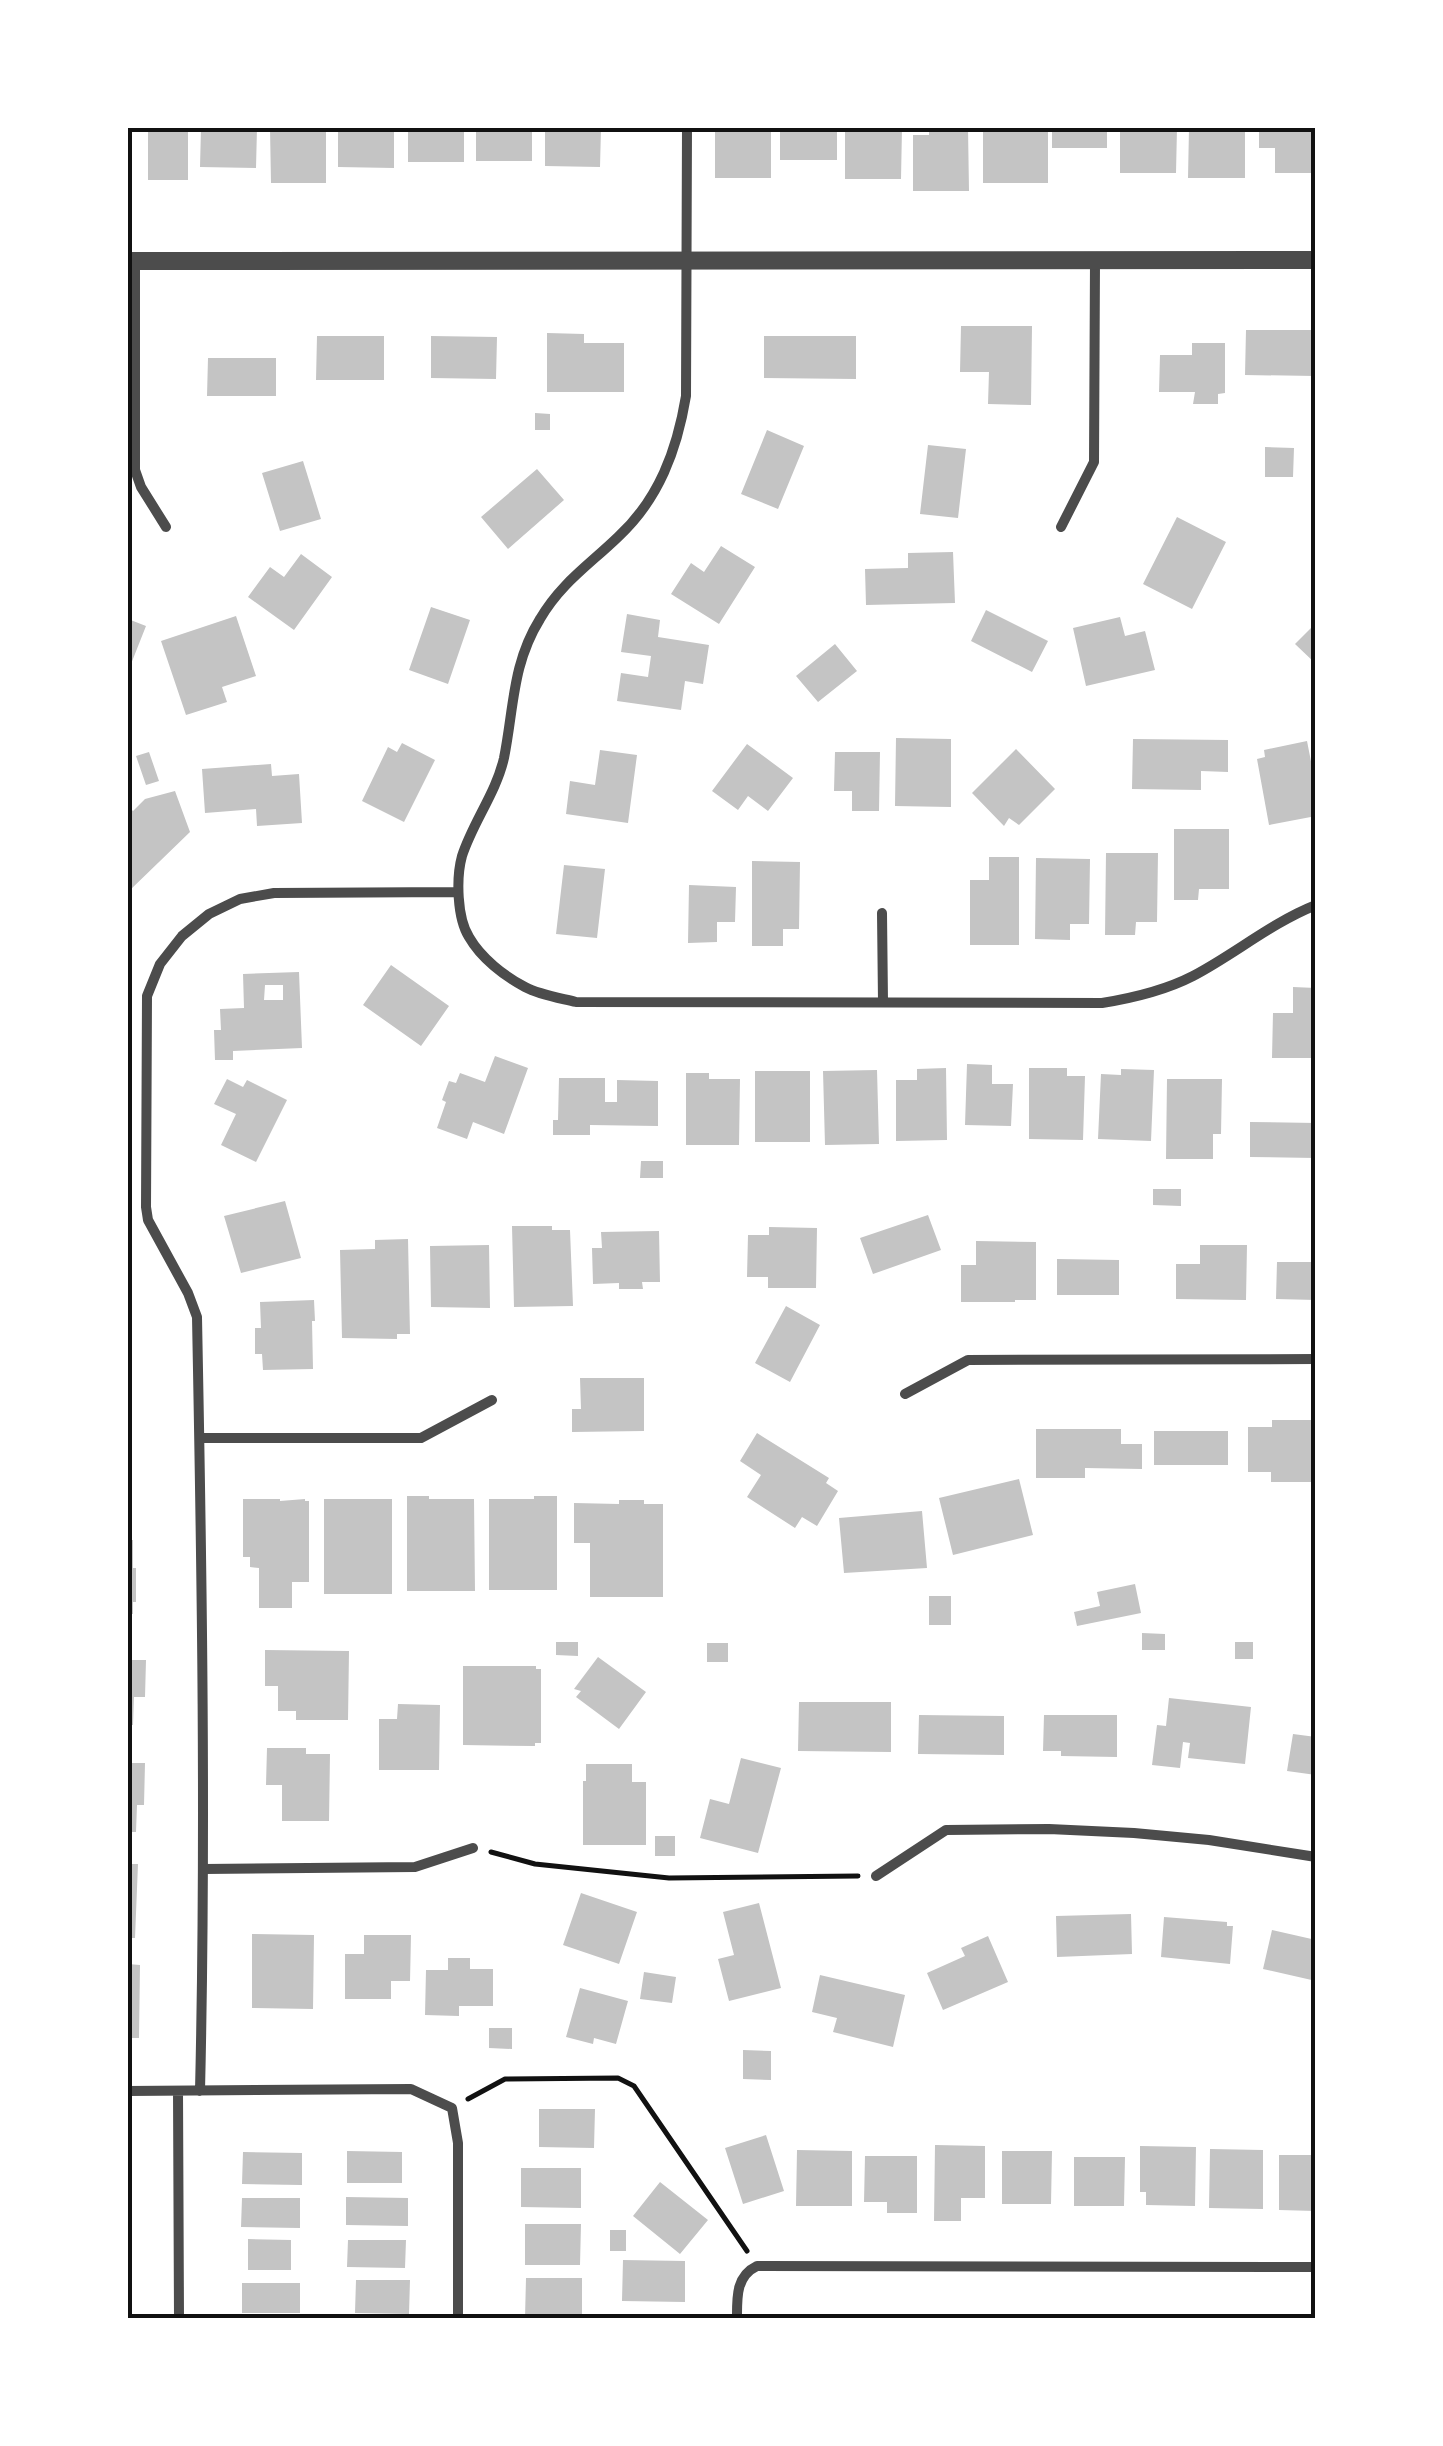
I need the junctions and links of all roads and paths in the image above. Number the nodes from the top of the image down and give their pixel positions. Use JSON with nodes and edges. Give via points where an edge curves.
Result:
{"nodes":[{"id":1,"x":686,"y":128,"type":"edge"},
{"id":2,"x":1316,"y":260,"type":"edge"},
{"id":3,"x":131,"y":261,"type":"edge"},
{"id":4,"x":686,"y":261,"type":"junction"},
{"id":5,"x":1095,"y":262,"type":"junction"},
{"id":6,"x":166,"y":527,"type":"dead end"},
{"id":7,"x":1061,"y":528,"type":"dead end"},
{"id":8,"x":457,"y":892,"type":"junction"},
{"id":9,"x":1316,"y":904,"type":"edge"},
{"id":10,"x":882,"y":913,"type":"dead end"},
{"id":11,"x":883,"y":1002,"type":"junction"},
{"id":12,"x":1316,"y":1359,"type":"edge"},
{"id":13,"x":905,"y":1394,"type":"dead end"},
{"id":14,"x":492,"y":1400,"type":"dead end"},
{"id":15,"x":200,"y":1438,"type":"junction"},
{"id":16,"x":473,"y":1848,"type":"joint"},
{"id":17,"x":1316,"y":1857,"type":"edge"},
{"id":18,"x":204,"y":1869,"type":"junction"},
{"id":19,"x":876,"y":1876,"type":"joint"},
{"id":20,"x":128,"y":2091,"type":"edge"},
{"id":21,"x":178,"y":2091,"type":"junction"},
{"id":22,"x":200,"y":2091,"type":"junction"},
{"id":23,"x":452,"y":2108,"type":"junction"},
{"id":24,"x":757,"y":2266,"type":"junction"},
{"id":25,"x":1316,"y":2267,"type":"edge"},
{"id":26,"x":179,"y":2318,"type":"edge"},
{"id":27,"x":458,"y":2318,"type":"edge"},
{"id":28,"x":737,"y":2318,"type":"edge"}],
"edges":[{"from":1,"to":4,"type":"street"},
{"from":2,"to":5,"type":"street"},
{"from":3,"to":4,"type":"street"},
{"from":3,"to":6,"type":"street","via":[[135,470]]},
{"from":4,"to":5,"type":"street"},
{"from":4,"to":8,"type":"street","via":[[686,396],[674,452],[640,514],[566,583],[526,645],[504,758],[462,856]]},
{"from":5,"to":7,"type":"street","via":[[1094,462]]},
{"from":8,"to":11,"type":"street","via":[[467,936],[495,968],[528,989],[576,1002]]},
{"from":8,"to":15,"type":"street","via":[[240,899],[209,914],[160,964],[146,1013],[146,1207],[197,1317]]},
{"from":9,"to":11,"type":"street","via":[[1192,977],[1143,996],[1102,1003]]},
{"from":10,"to":11,"type":"street"},
{"from":12,"to":13,"type":"street","via":[[968,1360]]},
{"from":14,"to":15,"type":"street","via":[[422,1438]]},
{"from":15,"to":18,"type":"street"},
{"from":16,"to":18,"type":"street","via":[[415,1866]]},
{"from":16,"to":19,"type":"path","via":[[536,1864],[668,1878]]},
{"from":17,"to":19,"type":"street","via":[[1134,1833],[946,1830]]},
{"from":18,"to":22,"type":"street"},
{"from":20,"to":21,"type":"street"},
{"from":21,"to":22,"type":"street"},
{"from":21,"to":26,"type":"street"},
{"from":22,"to":23,"type":"street","via":[[411,2089]]},
{"from":23,"to":24,"type":"path","via":[[506,2079],[618,2078],[634,2086]]},
{"from":23,"to":27,"type":"street"},
{"from":24,"to":25,"type":"street"},
{"from":24,"to":28,"type":"street","via":[[741,2280]]}]}
